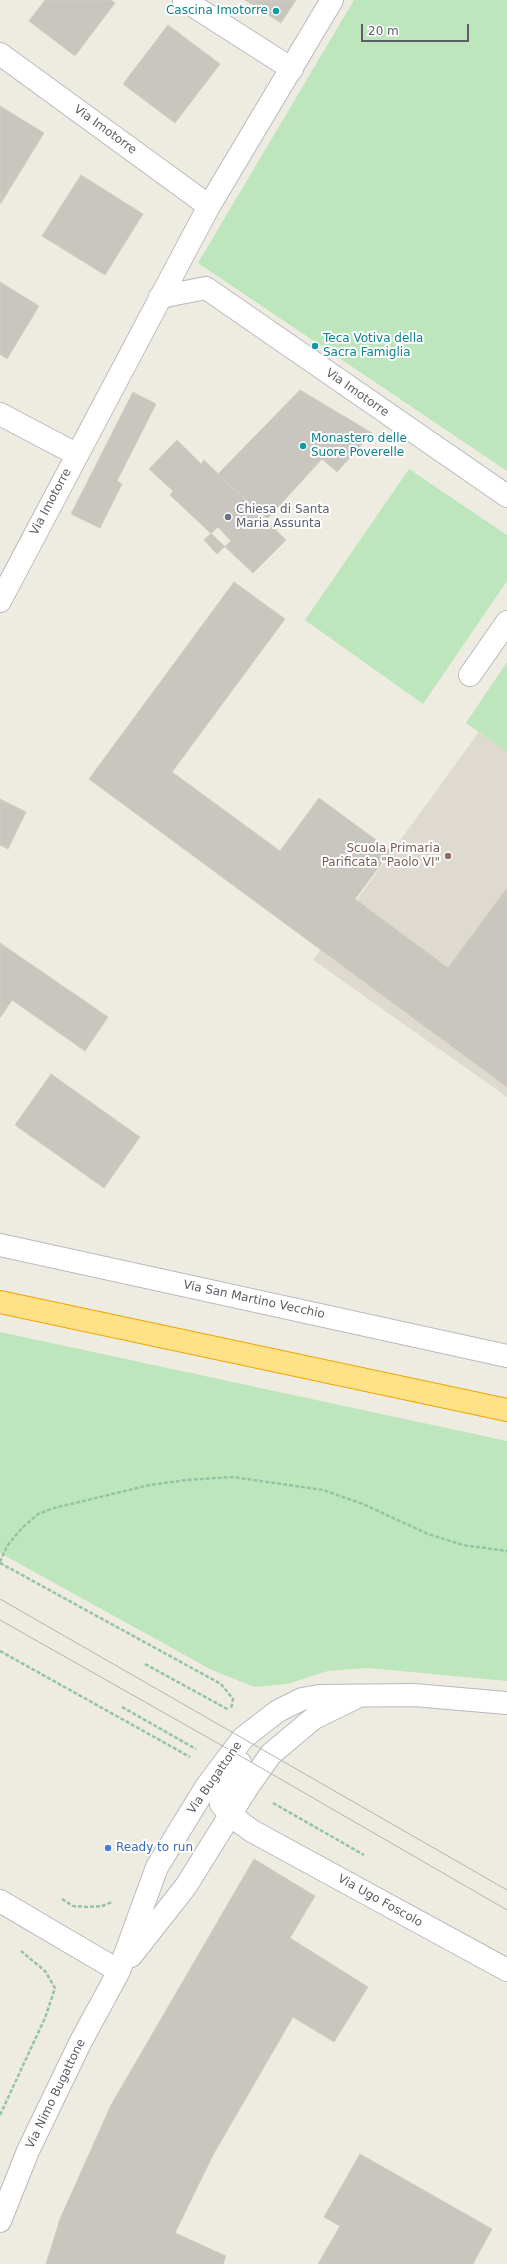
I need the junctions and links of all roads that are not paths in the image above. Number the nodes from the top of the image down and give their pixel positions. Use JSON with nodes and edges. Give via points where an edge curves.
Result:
{"nodes":[{"id":1,"x":184,"y":0,"type":"edge"},
{"id":2,"x":332,"y":0,"type":"edge"},
{"id":3,"x":0,"y":54,"type":"edge"},
{"id":4,"x":292,"y":69,"type":"junction"},
{"id":5,"x":209,"y":206,"type":"junction"},
{"id":6,"x":160,"y":297,"type":"junction"},
{"id":7,"x":0,"y":414,"type":"edge"},
{"id":8,"x":76,"y":454,"type":"junction"},
{"id":9,"x":507,"y":496,"type":"edge"},
{"id":10,"x":0,"y":601,"type":"edge"},
{"id":11,"x":507,"y":622,"type":"edge"},
{"id":12,"x":470,"y":675,"type":"dead end"},
{"id":13,"x":0,"y":1245,"type":"edge"},
{"id":14,"x":0,"y":1302,"type":"edge"},
{"id":15,"x":507,"y":1356,"type":"edge"},
{"id":16,"x":507,"y":1410,"type":"edge"},
{"id":17,"x":361,"y":1695,"type":"junction"},
{"id":18,"x":320,"y":1696,"type":"junction"},
{"id":19,"x":507,"y":1703,"type":"edge"},
{"id":20,"x":230,"y":1815,"type":"junction"},
{"id":21,"x":252,"y":1831,"type":"junction"},
{"id":22,"x":217,"y":1836,"type":"junction"},
{"id":23,"x":0,"y":1901,"type":"edge"},
{"id":24,"x":507,"y":1970,"type":"edge"},
{"id":25,"x":119,"y":1971,"type":"junction"},
{"id":26,"x":0,"y":2221,"type":"edge"}],
"edges":[{"from":1,"to":4,"type":"street"},
{"from":2,"to":4,"type":"street","name":"Via Imotorre"},
{"from":3,"to":5,"type":"street","name":"Via Imotorre"},
{"from":4,"to":5,"type":"street","name":"Via Imotorre"},
{"from":5,"to":6,"type":"street","name":"Via Imotorre"},
{"from":6,"to":8,"type":"street","name":"Via Imotorre"},
{"from":6,"to":9,"type":"street","name":"Via Imotorre","via":[[206,288]]},
{"from":7,"to":8,"type":"street"},
{"from":8,"to":10,"type":"street","name":"Via Imotorre"},
{"from":11,"to":12,"type":"street"},
{"from":13,"to":15,"type":"street","name":"Via San Martino Vecchio"},
{"from":14,"to":16,"type":"highway"},
{"from":17,"to":18,"type":"street","name":"Via Bugattone"},
{"from":17,"to":19,"type":"street","name":"Via Bugattone","via":[[414,1695]]},
{"from":17,"to":20,"type":"street","via":[[314,1718],[285,1740],[260,1767]]},
{"from":18,"to":20,"type":"street","name":"Via Ugo Foscolo","via":[[285,1718],[244,1758],[221,1792],[221,1804]]},
{"from":18,"to":25,"type":"street","name":"Via Bugattone","via":[[302,1699],[257,1725],[216,1772],[157,1867]]},
{"from":20,"to":21,"type":"street","name":"Via Ugo Foscolo"},
{"from":20,"to":22,"type":"street"},
{"from":21,"to":22,"type":"street","name":"Via Ugo Foscolo","via":[[230,1831]]},
{"from":21,"to":24,"type":"street","name":"Via Ugo Foscolo"},
{"from":22,"to":25,"type":"street","via":[[186,1886]]},
{"from":23,"to":25,"type":"street"},
{"from":25,"to":26,"type":"street","name":"Via Nimo Bugattone","via":[[80,2043],[28,2151]]}]}
